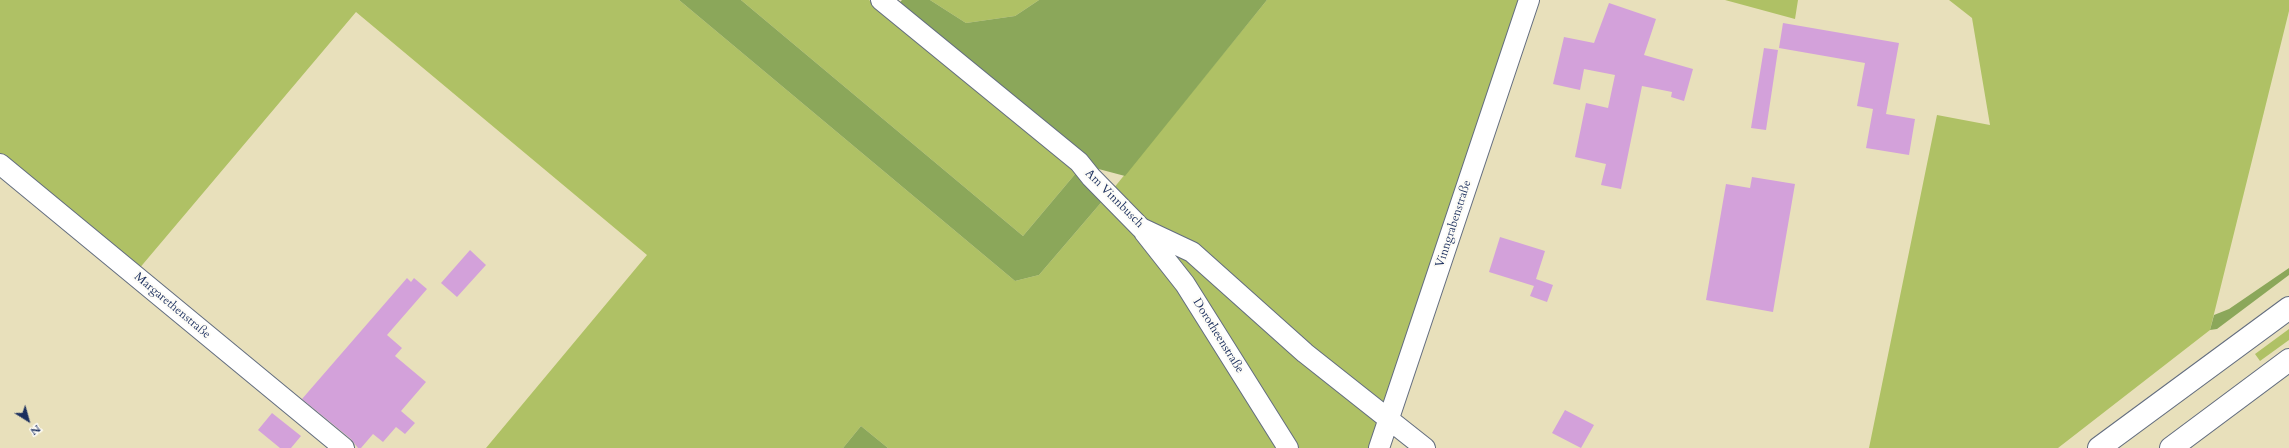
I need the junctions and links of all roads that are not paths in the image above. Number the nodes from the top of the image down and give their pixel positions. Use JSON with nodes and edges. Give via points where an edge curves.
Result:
{"nodes":[{"id":1,"x":881,"y":0,"type":"edge"},
{"id":2,"x":1529,"y":0,"type":"edge"},
{"id":3,"x":0,"y":164,"type":"edge"},
{"id":4,"x":1141,"y":228,"type":"junction"},
{"id":5,"x":2289,"y":308,"type":"edge"},
{"id":6,"x":2289,"y":360,"type":"edge"},
{"id":7,"x":1389,"y":420,"type":"junction"},
{"id":8,"x":344,"y":448,"type":"edge"},
{"id":9,"x":1288,"y":448,"type":"edge"},
{"id":10,"x":1379,"y":448,"type":"edge"},
{"id":11,"x":1425,"y":448,"type":"edge"},
{"id":12,"x":2099,"y":448,"type":"edge"},
{"id":13,"x":2171,"y":448,"type":"edge"}],
"edges":[{"from":1,"to":4,"type":"street","name":"Am Vinnbusch","via":[[1079,162]]},
{"from":2,"to":7,"type":"street","name":"Vinngrabenstraße"},
{"from":3,"to":8,"type":"street","name":"Margarethenstraße"},
{"from":4,"to":7,"type":"street","name":"Am Vinnbusch","via":[[1192,252],[1305,353]]},
{"from":4,"to":9,"type":"street","name":"Dorotheenstraße","via":[[1185,284]]},
{"from":5,"to":12,"type":"highway"},
{"from":6,"to":13,"type":"highway"},
{"from":7,"to":10,"type":"street","name":"Vinngrabenstraße"},
{"from":7,"to":11,"type":"street"}]}
